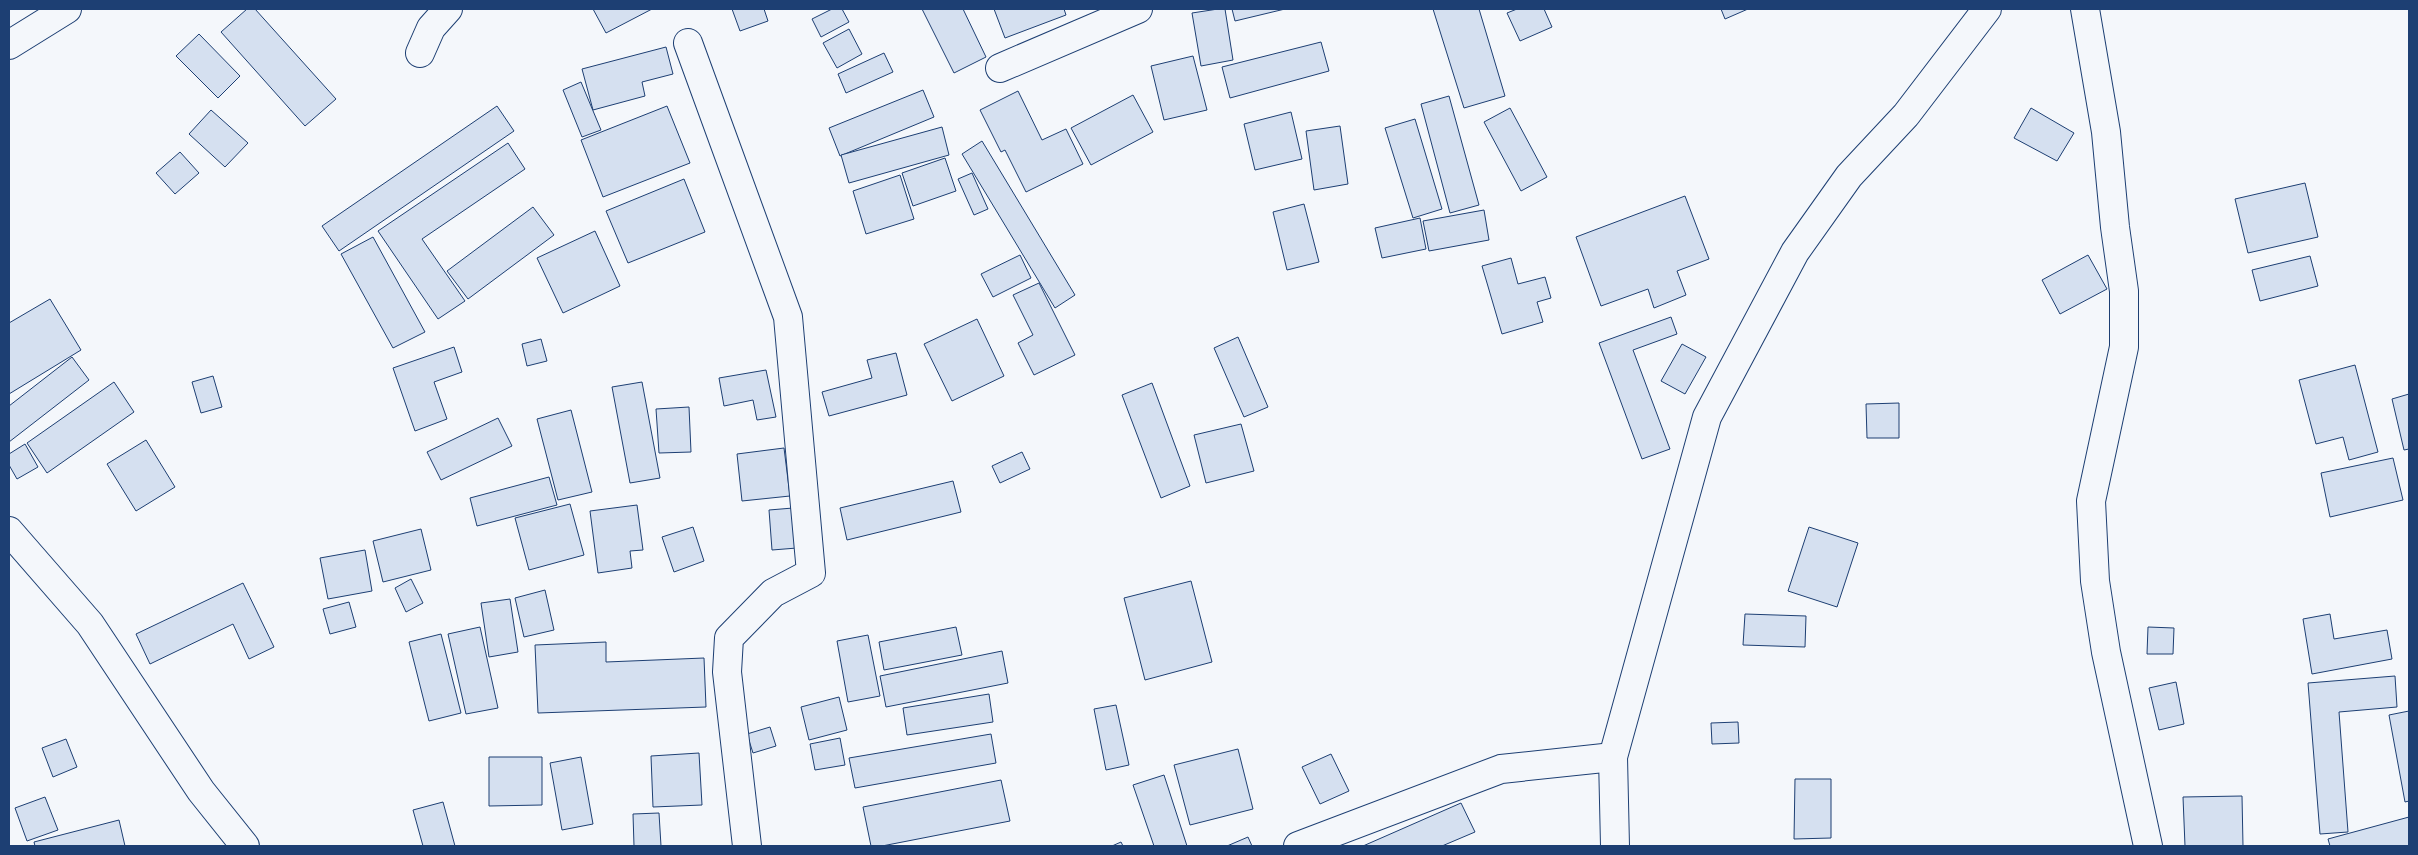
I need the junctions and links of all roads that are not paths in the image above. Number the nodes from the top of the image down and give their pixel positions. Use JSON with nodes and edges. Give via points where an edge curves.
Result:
{"nodes":[{"id":1,"x":67,"y":9,"type":"edge"},
{"id":2,"x":448,"y":9,"type":"edge"},
{"id":3,"x":1138,"y":9,"type":"edge"},
{"id":4,"x":1987,"y":9,"type":"edge"},
{"id":5,"x":2086,"y":9,"type":"edge"},
{"id":6,"x":688,"y":43,"type":"dead end"},
{"id":7,"x":9,"y":45,"type":"edge"},
{"id":8,"x":420,"y":53,"type":"dead end"},
{"id":9,"x":1000,"y":68,"type":"dead end"},
{"id":10,"x":9,"y":531,"type":"edge"},
{"id":11,"x":1613,"y":757,"type":"junction"},
{"id":12,"x":245,"y":846,"type":"edge"},
{"id":13,"x":748,"y":846,"type":"edge"},
{"id":14,"x":1298,"y":846,"type":"edge"},
{"id":15,"x":1615,"y":846,"type":"edge"},
{"id":16,"x":2148,"y":846,"type":"edge"}],
"edges":[{"from":1,"to":7,"type":"street"},
{"from":2,"to":8,"type":"street","via":[[431,28]]},
{"from":3,"to":9,"type":"street"},
{"from":4,"to":11,"type":"street","via":[[1906,115],[1849,176],[1795,252],[1708,417]]},
{"from":5,"to":16,"type":"street","via":[[2106,132],[2124,291],[2124,347],[2090,501],[2095,581],[2106,652]]},
{"from":6,"to":13,"type":"street","via":[[788,317],[811,572],[774,594],[729,638],[727,672]]},
{"from":10,"to":12,"type":"street","via":[[90,624],[201,791]]},
{"from":11,"to":14,"type":"street","via":[[1501,769]]},
{"from":11,"to":15,"type":"street"}]}
